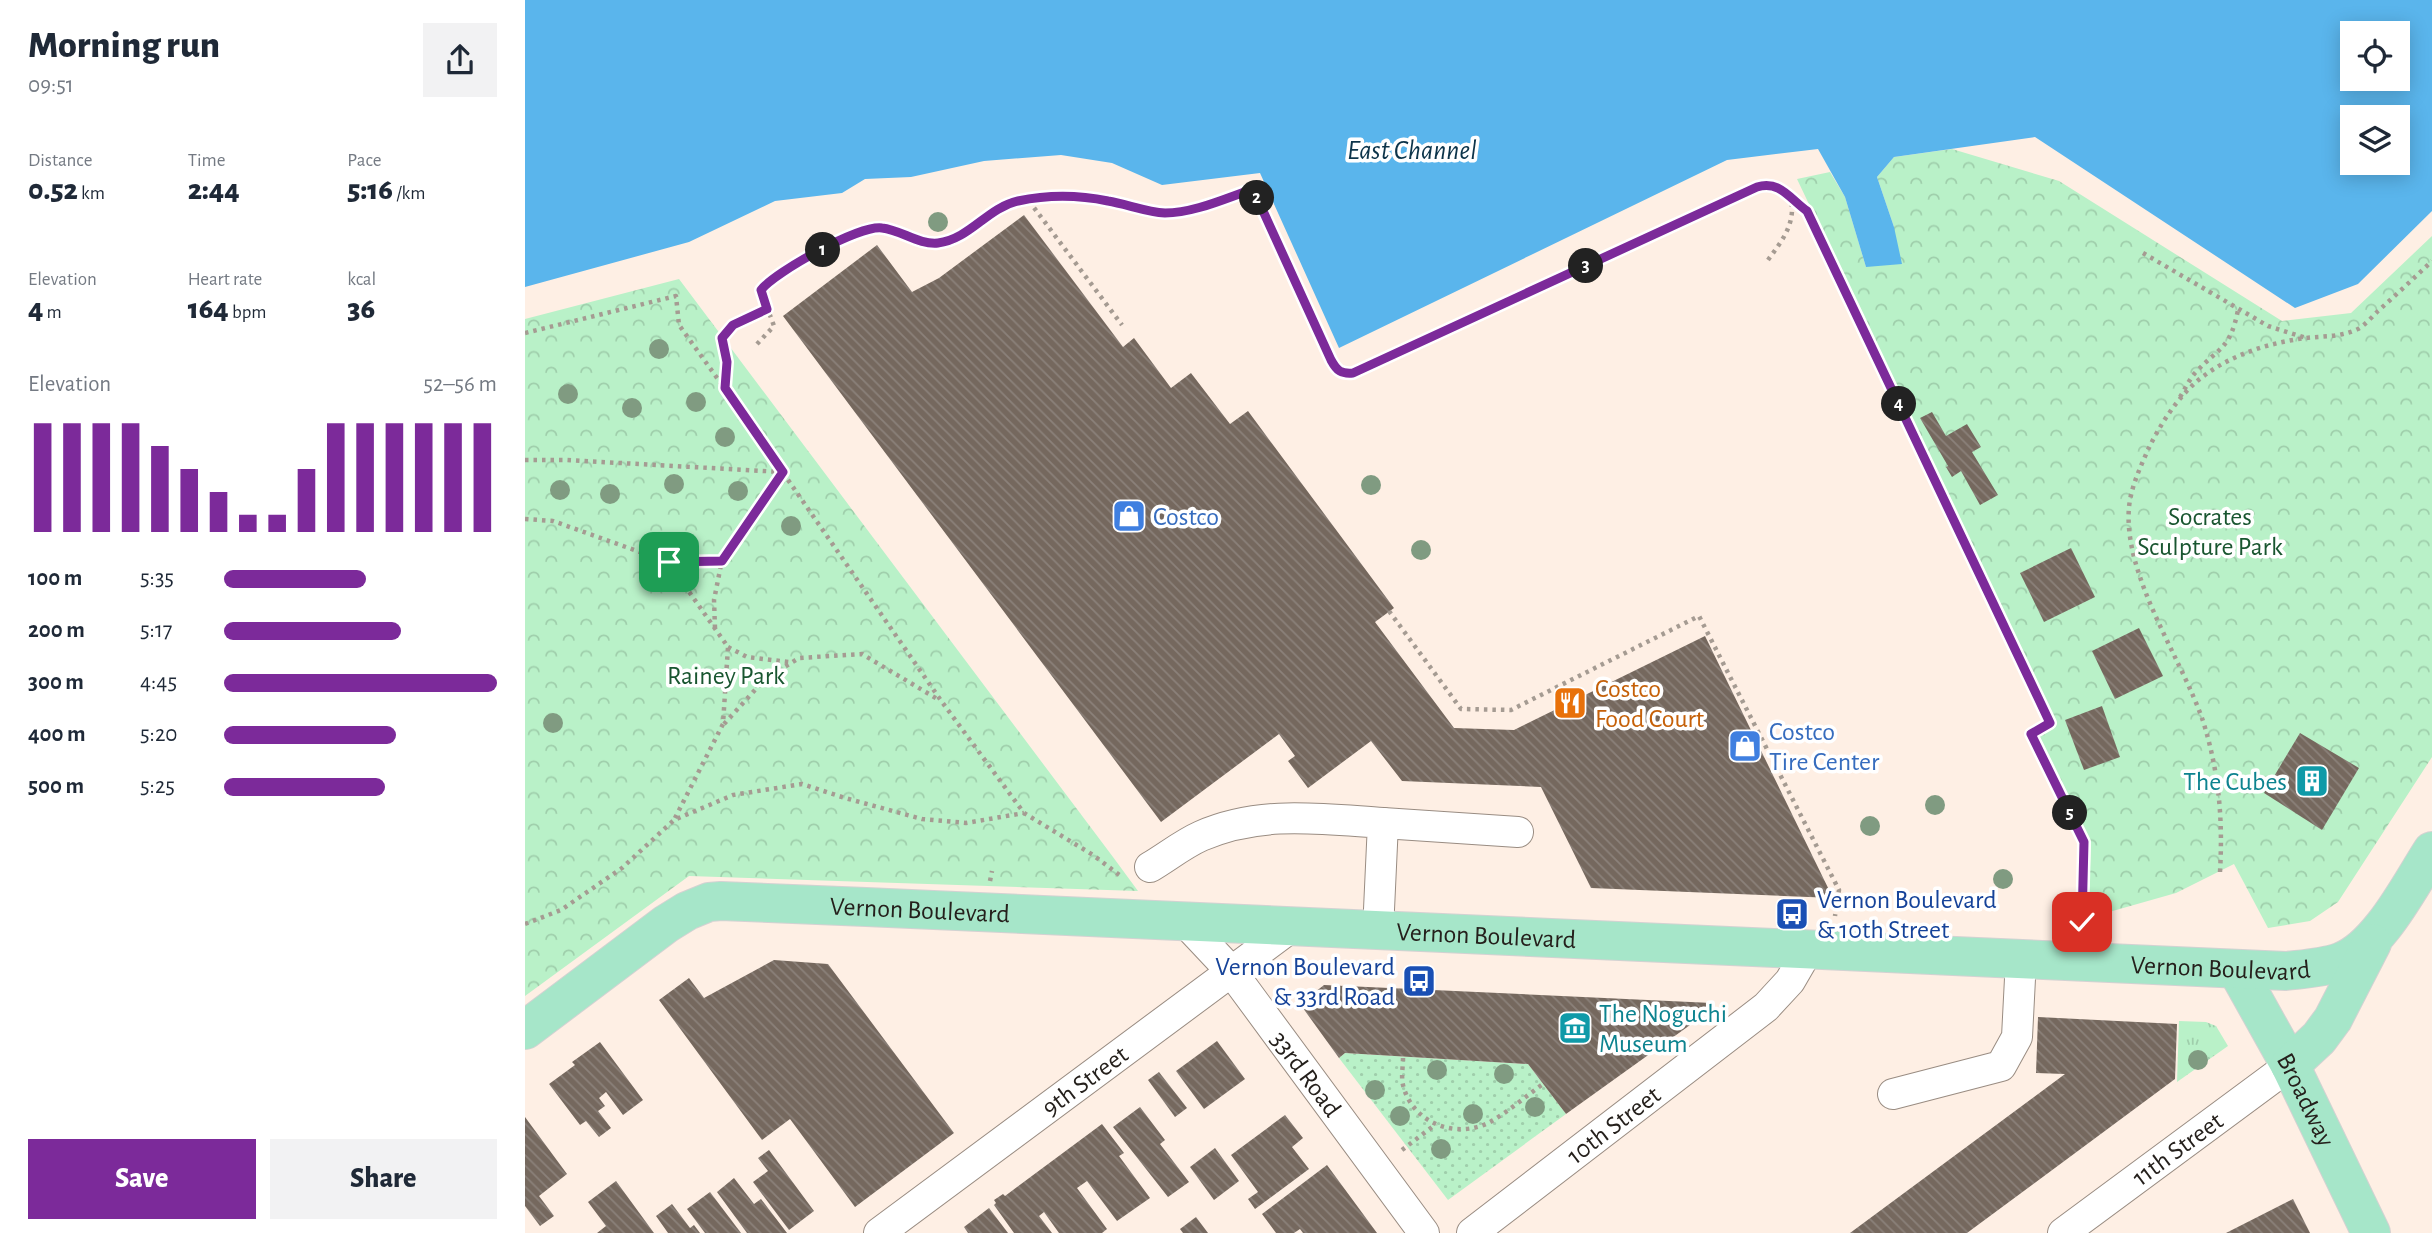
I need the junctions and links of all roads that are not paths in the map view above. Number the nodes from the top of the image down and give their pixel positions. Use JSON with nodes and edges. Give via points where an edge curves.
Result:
{"nodes":[{"id":1,"x":1383,"y":823,"type":"junction"},
{"id":2,"x":1518,"y":832,"type":"dead end"},
{"id":3,"x":2432,"y":851,"type":"edge"},
{"id":4,"x":1150,"y":867,"type":"dead end"},
{"id":5,"x":1184,"y":921,"type":"junction"},
{"id":6,"x":1290,"y":928,"type":"junction"},
{"id":7,"x":1378,"y":931,"type":"junction"},
{"id":8,"x":2374,"y":939,"type":"junction"},
{"id":9,"x":1808,"y":950,"type":"junction"},
{"id":10,"x":2021,"y":959,"type":"junction"},
{"id":11,"x":2237,"y":970,"type":"junction"},
{"id":12,"x":1231,"y":971,"type":"junction"},
{"id":13,"x":525,"y":1030,"type":"edge"},
{"id":14,"x":2290,"y":1065,"type":"junction"},
{"id":15,"x":1893,"y":1094,"type":"dead end"},
{"id":16,"x":879,"y":1233,"type":"edge"},
{"id":17,"x":1424,"y":1233,"type":"edge"},
{"id":18,"x":1472,"y":1233,"type":"edge"},
{"id":19,"x":2063,"y":1233,"type":"edge"},
{"id":20,"x":2371,"y":1233,"type":"edge"}],
"edges":[{"from":1,"to":2,"type":"street"},
{"from":1,"to":4,"type":"street","via":[[1283,817],[1254,820],[1198,837]]},
{"from":1,"to":7,"type":"street"},
{"from":3,"to":8,"type":"main road","name":"Vernon Boulevard"},
{"from":5,"to":6,"type":"main road","name":"Vernon Boulevard"},
{"from":5,"to":12,"type":"street","name":"33rd Road"},
{"from":5,"to":13,"type":"main road","name":"Vernon Boulevard","via":[[709,902],[675,918]]},
{"from":6,"to":7,"type":"main road","name":"Vernon Boulevard"},
{"from":6,"to":12,"type":"street","name":"9th Street"},
{"from":7,"to":9,"type":"main road","name":"Vernon Boulevard"},
{"from":8,"to":11,"type":"main road","name":"Vernon Boulevard","via":[[2337,963],[2286,971]]},
{"from":8,"to":14,"type":"main road","via":[[2333,1019]]},
{"from":9,"to":10,"type":"main road","name":"Vernon Boulevard"},
{"from":9,"to":18,"type":"street","name":"10th Street","via":[[1790,981],[1766,1007]]},
{"from":10,"to":11,"type":"main road","name":"Vernon Boulevard"},
{"from":10,"to":15,"type":"street","via":[[2017,1037],[2001,1066]]},
{"from":11,"to":14,"type":"main road","name":"Broadway"},
{"from":12,"to":16,"type":"street","name":"9th Street"},
{"from":12,"to":17,"type":"street","name":"33rd Road"},
{"from":14,"to":19,"type":"street","name":"11th Street"},
{"from":14,"to":20,"type":"main road","name":"Broadway"}]}
